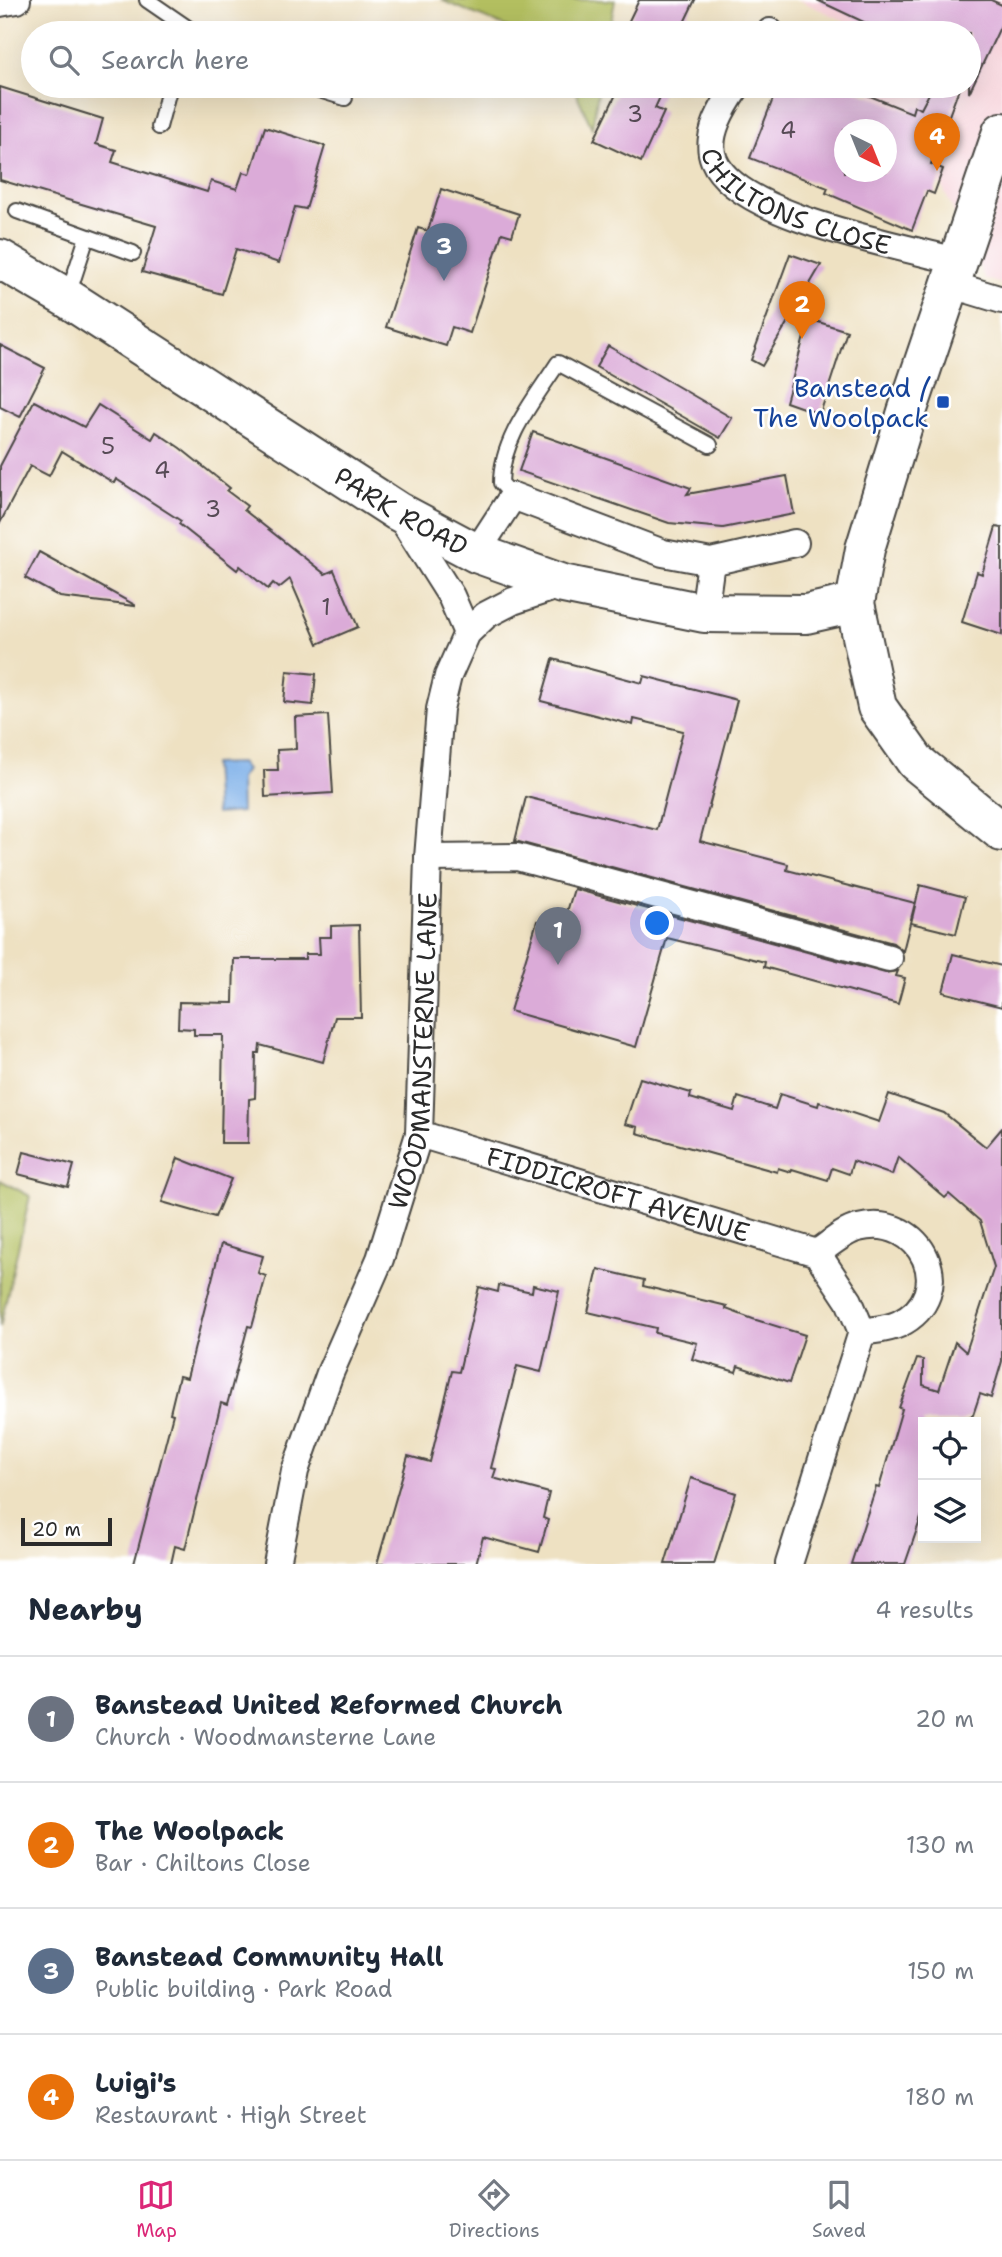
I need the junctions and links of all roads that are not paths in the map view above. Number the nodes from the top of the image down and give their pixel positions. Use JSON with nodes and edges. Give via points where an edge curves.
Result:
{"nodes":[{"id":1,"x":17,"y":0,"type":"edge"},
{"id":2,"x":147,"y":0,"type":"edge"},
{"id":3,"x":0,"y":3,"type":"edge"},
{"id":4,"x":175,"y":21,"type":"edge"},
{"id":5,"x":167,"y":98,"type":"edge"},
{"id":6,"x":729,"y":98,"type":"edge"},
{"id":7,"x":159,"y":127,"type":"dead end"},
{"id":8,"x":1002,"y":132,"type":"edge"},
{"id":9,"x":17,"y":211,"type":"dead end"},
{"id":10,"x":87,"y":237,"type":"junction"},
{"id":11,"x":133,"y":253,"type":"dead end"},
{"id":12,"x":0,"y":259,"type":"edge"},
{"id":13,"x":953,"y":272,"type":"junction"},
{"id":14,"x":67,"y":298,"type":"junction"},
{"id":15,"x":1002,"y":300,"type":"edge"},
{"id":16,"x":710,"y":445,"type":"dead end"},
{"id":17,"x":513,"y":496,"type":"junction"},
{"id":18,"x":397,"y":511,"type":"junction"},
{"id":19,"x":795,"y":543,"type":"dead end"},
{"id":20,"x":476,"y":553,"type":"junction"},
{"id":21,"x":711,"y":562,"type":"junction"},
{"id":22,"x":563,"y":584,"type":"junction"},
{"id":23,"x":855,"y":603,"type":"junction"},
{"id":24,"x":704,"y":613,"type":"junction"},
{"id":25,"x":467,"y":633,"type":"junction"},
{"id":26,"x":1002,"y":832,"type":"edge"},
{"id":27,"x":428,"y":858,"type":"junction"},
{"id":28,"x":888,"y":958,"type":"dead end"},
{"id":29,"x":419,"y":1134,"type":"junction"},
{"id":30,"x":817,"y":1253,"type":"junction"},
{"id":31,"x":862,"y":1332,"type":"junction"},
{"id":32,"x":276,"y":1564,"type":"edge"},
{"id":33,"x":789,"y":1564,"type":"edge"}],
"edges":[{"from":1,"to":3,"type":"street"},
{"from":2,"to":4,"type":"lane"},
{"from":5,"to":7,"type":"lane"},
{"from":6,"to":13,"type":"street","name":"CHILTONS CLOSE","via":[[711,141],[713,160],[728,179],[795,218]]},
{"from":8,"to":13,"type":"street"},
{"from":9,"to":10,"type":"lane"},
{"from":10,"to":11,"type":"lane"},
{"from":10,"to":14,"type":"lane"},
{"from":12,"to":14,"type":"street","name":"PARK ROAD"},
{"from":13,"to":15,"type":"street","name":"CHILTONS CLOSE"},
{"from":13,"to":23,"type":"street","via":[[866,549]]},
{"from":14,"to":18,"type":"street","name":"PARK ROAD"},
{"from":16,"to":17,"type":"lane","via":[[558,363],[515,430],[500,463],[501,483]]},
{"from":17,"to":20,"type":"street"},
{"from":17,"to":21,"type":"street","via":[[663,553]]},
{"from":18,"to":20,"type":"street","name":"PARK ROAD"},
{"from":18,"to":25,"type":"street","via":[[451,596]]},
{"from":19,"to":21,"type":"street"},
{"from":20,"to":22,"type":"street","name":"PARK ROAD"},
{"from":21,"to":24,"type":"street"},
{"from":22,"to":24,"type":"street","name":"PARK ROAD"},
{"from":22,"to":25,"type":"street","name":"WOODMANSTERNE LANE","via":[[513,601],[486,615]]},
{"from":23,"to":24,"type":"street","name":"PARK ROAD","via":[[806,614]]},
{"from":23,"to":26,"type":"street","via":[[877,707],[916,762]]},
{"from":25,"to":27,"type":"street","name":"WOODMANSTERNE LANE","via":[[448,676],[440,709]]},
{"from":27,"to":28,"type":"street","via":[[517,857]]},
{"from":27,"to":29,"type":"street","name":"WOODMANSTERNE LANE"},
{"from":29,"to":30,"type":"street","name":"FIDDICROFT AVENUE"},
{"from":29,"to":32,"type":"street","name":"WOODMANSTERNE LANE","via":[[380,1258],[330,1373],[295,1471]]},
{"from":30,"to":31,"type":"street","via":[[849,1301]]},
{"from":30,"to":31,"type":"street","via":[[856,1228],[882,1225],[903,1231],[922,1248],[932,1278],[921,1307],[899,1325]]},
{"from":31,"to":33,"type":"street"}]}
